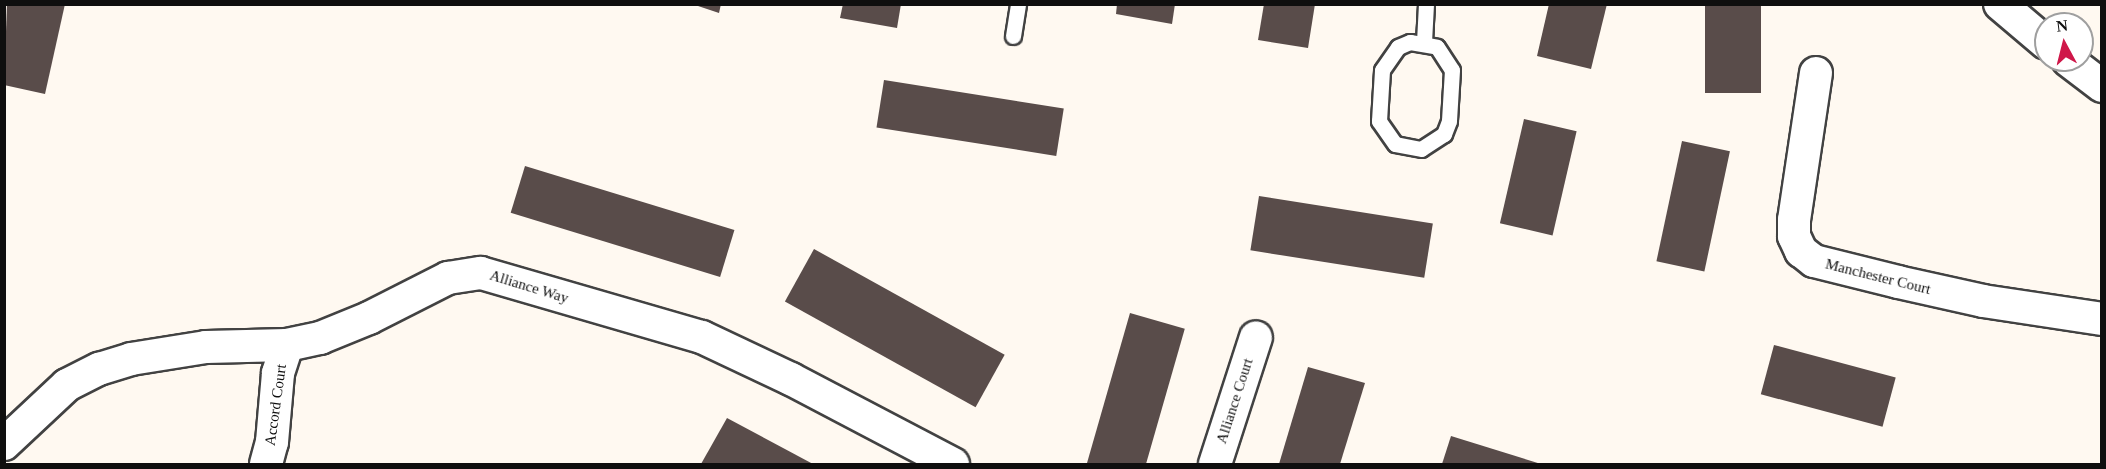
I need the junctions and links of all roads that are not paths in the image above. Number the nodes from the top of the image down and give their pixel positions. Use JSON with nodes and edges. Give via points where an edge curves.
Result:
{"nodes":[{"id":1,"x":1018,"y":4,"type":"edge"},
{"id":2,"x":1426,"y":4,"type":"edge"},
{"id":3,"x":2000,"y":4,"type":"edge"},
{"id":4,"x":2034,"y":33,"type":"edge"},
{"id":5,"x":1013,"y":36,"type":"dead end"},
{"id":6,"x":1424,"y":42,"type":"junction"},
{"id":7,"x":2084,"y":72,"type":"edge"},
{"id":8,"x":1816,"y":73,"type":"dead end"},
{"id":9,"x":2102,"y":86,"type":"edge"},
{"id":10,"x":2102,"y":319,"type":"edge"},
{"id":11,"x":1256,"y":337,"type":"dead end"},
{"id":12,"x":287,"y":345,"type":"junction"},
{"id":13,"x":4,"y":444,"type":"edge"},
{"id":14,"x":266,"y":465,"type":"edge"},
{"id":15,"x":953,"y":465,"type":"edge"},
{"id":16,"x":1215,"y":465,"type":"edge"}],
"edges":[{"from":1,"to":5,"type":"lane"},
{"from":2,"to":6,"type":"lane"},
{"from":3,"to":4,"type":"street"},
{"from":6,"to":6,"type":"lane","via":[[1398,47],[1382,70],[1380,122],[1390,139],[1407,148],[1434,143],[1449,121],[1452,70],[1437,47]]},
{"from":7,"to":9,"type":"street"},
{"from":8,"to":10,"type":"street","name":"Manchester Court","via":[[1794,220],[1794,236],[1801,251],[1814,261],[1898,282],[1983,301]]},
{"from":11,"to":16,"type":"street","name":"Alliance Court"},
{"from":12,"to":13,"type":"street","name":"Alliance Way","via":[[206,347],[131,359],[99,369],[67,385]]},
{"from":12,"to":14,"type":"street","name":"Accord Court","via":[[278,373]]},
{"from":12,"to":15,"type":"street","name":"Alliance Way","via":[[320,338],[369,318],[448,278],[482,273],[702,337],[791,379]]}]}
